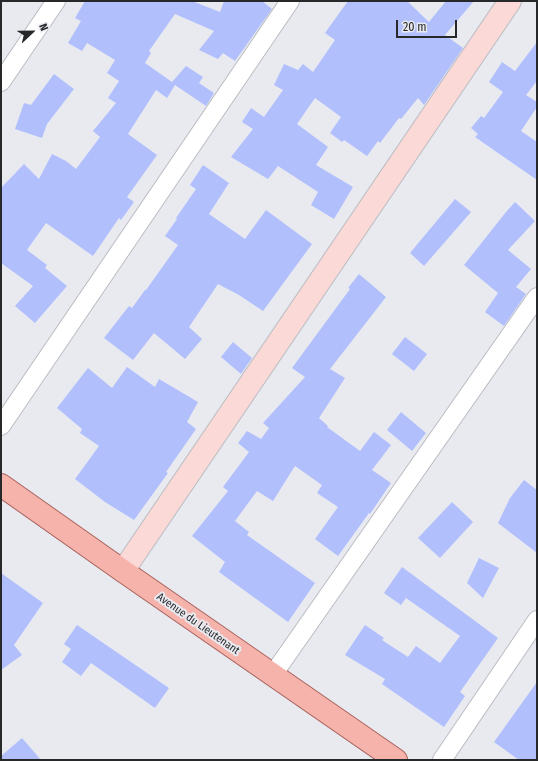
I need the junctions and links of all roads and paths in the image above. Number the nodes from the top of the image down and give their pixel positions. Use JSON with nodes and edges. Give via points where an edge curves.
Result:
{"nodes":[{"id":1,"x":56,"y":1,"type":"edge"},
{"id":2,"x":290,"y":1,"type":"edge"},
{"id":3,"x":510,"y":1,"type":"edge"},
{"id":4,"x":1,"y":82,"type":"edge"},
{"id":5,"x":537,"y":297,"type":"edge"},
{"id":6,"x":1,"y":426,"type":"edge"},
{"id":7,"x":1,"y":485,"type":"edge"},
{"id":8,"x":123,"y":572,"type":"junction"},
{"id":9,"x":537,"y":620,"type":"edge"},
{"id":10,"x":272,"y":676,"type":"junction"},
{"id":11,"x":396,"y":760,"type":"edge"},
{"id":12,"x":442,"y":760,"type":"edge"}],
"edges":[{"from":1,"to":4,"type":"street"},
{"from":2,"to":6,"type":"street"},
{"from":3,"to":8,"type":"street"},
{"from":5,"to":10,"type":"street"},
{"from":7,"to":8,"type":"main road","name":"Avenue du Lieutenant"},
{"from":8,"to":10,"type":"main road","name":"Avenue du Lieutenant"},
{"from":9,"to":12,"type":"street"},
{"from":10,"to":11,"type":"main road","name":"Avenue du Lieutenant"}]}
